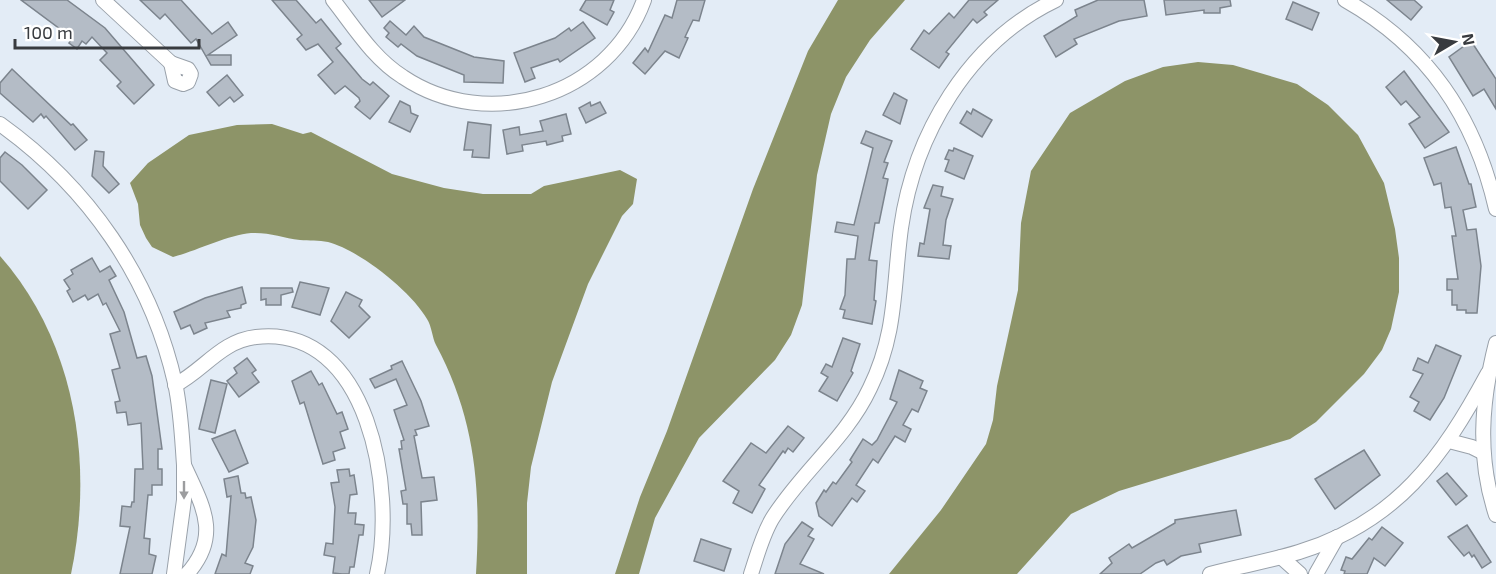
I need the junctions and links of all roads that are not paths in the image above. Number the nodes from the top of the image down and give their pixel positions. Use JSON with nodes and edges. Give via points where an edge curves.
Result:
{"nodes":[{"id":1,"x":103,"y":0,"type":"edge"},
{"id":2,"x":333,"y":0,"type":"edge"},
{"id":3,"x":644,"y":0,"type":"edge"},
{"id":4,"x":1056,"y":0,"type":"edge"},
{"id":5,"x":1346,"y":0,"type":"edge"},
{"id":6,"x":171,"y":63,"type":"dead end"},
{"id":7,"x":0,"y":124,"type":"edge"},
{"id":8,"x":1496,"y":209,"type":"edge"},
{"id":9,"x":1496,"y":343,"type":"edge"},
{"id":10,"x":1488,"y":373,"type":"junction"},
{"id":11,"x":175,"y":385,"type":"junction"},
{"id":12,"x":1463,"y":419,"type":"junction"},
{"id":13,"x":1481,"y":423,"type":"junction"},
{"id":14,"x":1449,"y":441,"type":"junction"},
{"id":15,"x":1482,"y":452,"type":"junction"},
{"id":16,"x":184,"y":465,"type":"junction"},
{"id":17,"x":1496,"y":515,"type":"edge"},
{"id":18,"x":1337,"y":536,"type":"junction"},
{"id":19,"x":1281,"y":557,"type":"junction"},
{"id":20,"x":174,"y":574,"type":"edge"},
{"id":21,"x":187,"y":574,"type":"edge"},
{"id":22,"x":377,"y":574,"type":"edge"},
{"id":23,"x":751,"y":574,"type":"edge"},
{"id":24,"x":1210,"y":574,"type":"edge"},
{"id":25,"x":1299,"y":574,"type":"edge"},
{"id":26,"x":1316,"y":574,"type":"edge"}],
"edges":[{"from":1,"to":6,"type":"street"},
{"from":2,"to":3,"type":"street","via":[[372,52],[405,79],[445,98],[505,104],[559,92],[598,66],[630,31]]},
{"from":4,"to":23,"type":"street","via":[[1022,21],[977,60],[938,114],[910,182],[890,336],[871,386],[849,425],[772,520]]},
{"from":5,"to":8,"type":"street","via":[[1398,34],[1449,94],[1482,159]]},
{"from":7,"to":11,"type":"street","via":[[82,197],[115,241],[147,300]]},
{"from":9,"to":10,"type":"street"},
{"from":10,"to":12,"type":"street"},
{"from":10,"to":13,"type":"street"},
{"from":11,"to":16,"type":"street"},
{"from":11,"to":22,"type":"street","via":[[225,347],[257,337],[303,343],[339,369],[362,411],[378,467],[383,516]]},
{"from":12,"to":13,"type":"street"},
{"from":12,"to":14,"type":"street"},
{"from":13,"to":15,"type":"street"},
{"from":14,"to":15,"type":"street"},
{"from":14,"to":18,"type":"street","via":[[1395,502]]},
{"from":15,"to":17,"type":"street"},
{"from":16,"to":20,"type":"street","one_way":true,"via":[[184,500]]},
{"from":16,"to":21,"type":"street","via":[[202,501],[207,523],[200,555]]},
{"from":18,"to":19,"type":"street"},
{"from":18,"to":26,"type":"street"},
{"from":19,"to":24,"type":"street"},
{"from":19,"to":25,"type":"street"}]}
